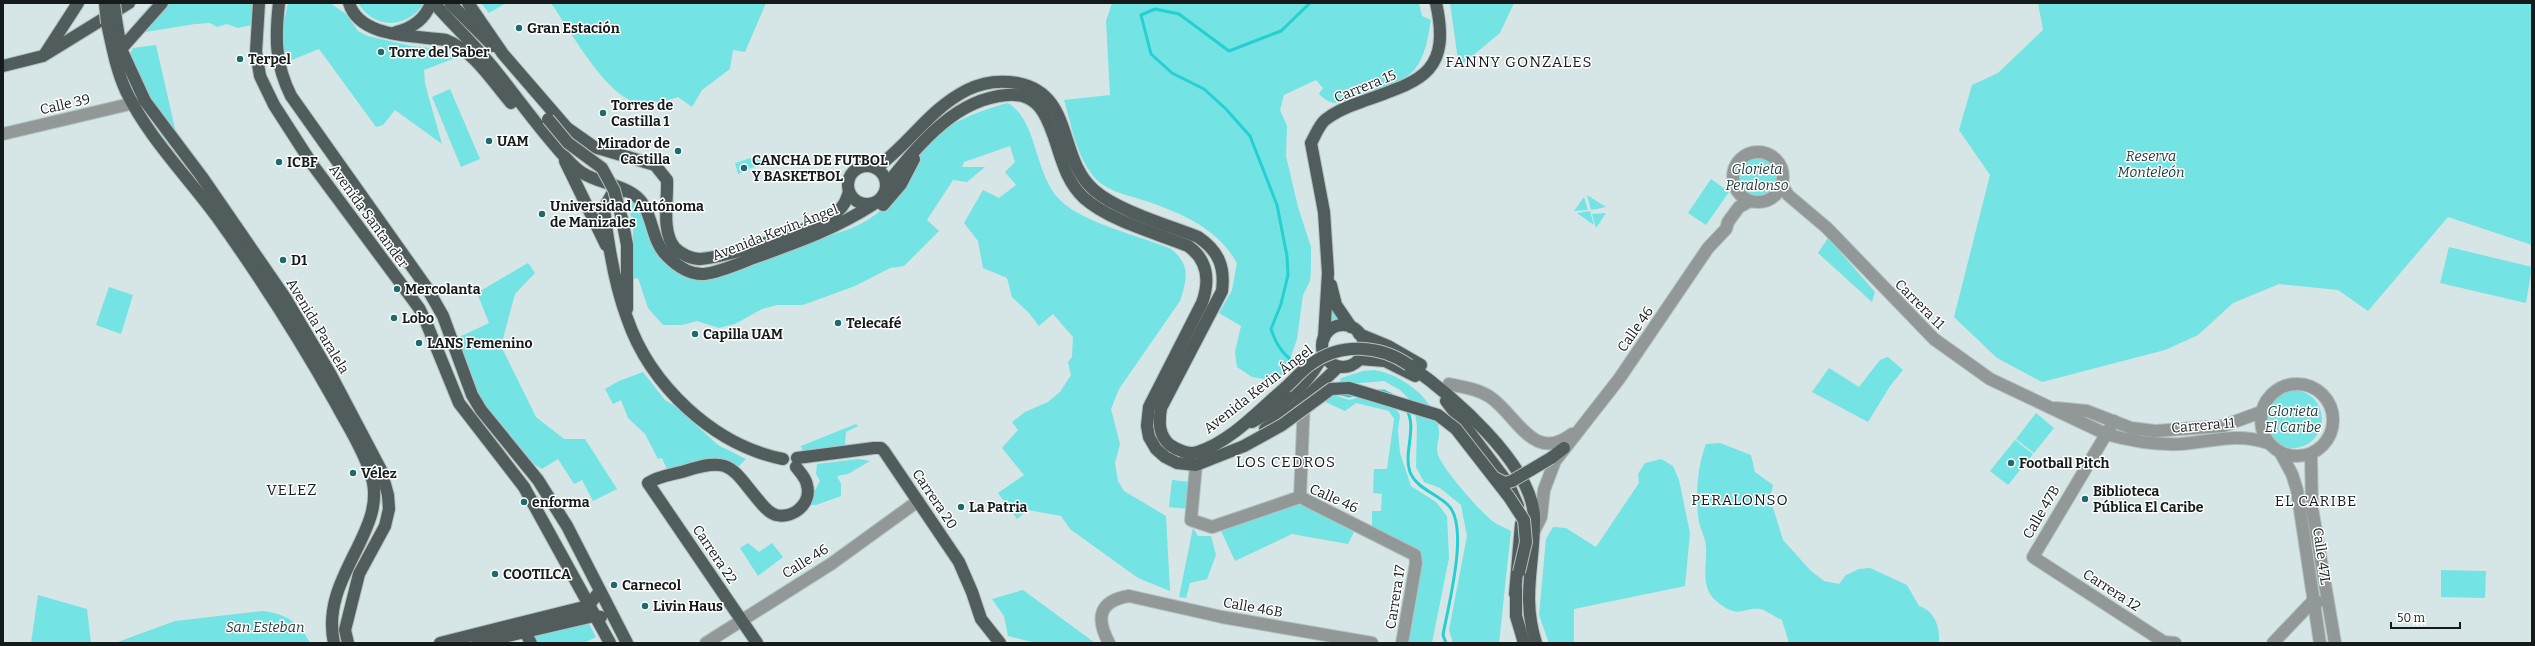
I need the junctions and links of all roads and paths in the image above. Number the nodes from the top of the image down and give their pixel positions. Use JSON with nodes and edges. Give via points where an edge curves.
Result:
{"nodes":[{"id":1,"x":78,"y":3,"type":"edge"},
{"id":2,"x":105,"y":3,"type":"edge"},
{"id":3,"x":114,"y":3,"type":"edge"},
{"id":4,"x":130,"y":3,"type":"edge"},
{"id":5,"x":162,"y":3,"type":"edge"},
{"id":6,"x":259,"y":3,"type":"edge"},
{"id":7,"x":279,"y":3,"type":"edge"},
{"id":8,"x":433,"y":3,"type":"edge"},
{"id":9,"x":450,"y":3,"type":"edge"},
{"id":10,"x":468,"y":3,"type":"edge"},
{"id":11,"x":1436,"y":3,"type":"edge"},
{"id":12,"x":348,"y":5,"type":"edge"},
{"id":13,"x":112,"y":21,"type":"junction"},
{"id":14,"x":393,"y":32,"type":"junction"},
{"id":15,"x":121,"y":49,"type":"junction"},
{"id":16,"x":503,"y":54,"type":"junction"},
{"id":17,"x":43,"y":56,"type":"junction"},
{"id":18,"x":3,"y":65,"type":"edge"},
{"id":19,"x":528,"y":84,"type":"junction"},
{"id":20,"x":134,"y":103,"type":"junction"},
{"id":21,"x":536,"y":124,"type":"junction"},
{"id":22,"x":3,"y":134,"type":"edge"},
{"id":23,"x":922,"y":142,"type":"junction"},
{"id":24,"x":561,"y":152,"type":"junction"},
{"id":25,"x":876,"y":168,"type":"junction"},
{"id":26,"x":886,"y":184,"type":"junction"},
{"id":27,"x":626,"y":190,"type":"junction"},
{"id":28,"x":1782,"y":191,"type":"junction"},
{"id":29,"x":849,"y":192,"type":"junction"},
{"id":30,"x":1743,"y":201,"type":"junction"},
{"id":31,"x":874,"y":204,"type":"junction"},
{"id":32,"x":844,"y":223,"type":"junction"},
{"id":33,"x":613,"y":259,"type":"junction"},
{"id":34,"x":1328,"y":273,"type":"junction"},
{"id":35,"x":627,"y":320,"type":"junction"},
{"id":36,"x":1355,"y":330,"type":"junction"},
{"id":37,"x":1324,"y":338,"type":"junction"},
{"id":38,"x":1324,"y":353,"type":"junction"},
{"id":39,"x":1360,"y":359,"type":"junction"},
{"id":40,"x":1334,"y":370,"type":"junction"},
{"id":41,"x":1449,"y":384,"type":"junction"},
{"id":42,"x":1308,"y":389,"type":"junction"},
{"id":43,"x":1304,"y":400,"type":"junction"},
{"id":44,"x":2051,"y":408,"type":"junction"},
{"id":45,"x":2260,"y":412,"type":"junction"},
{"id":46,"x":2114,"y":421,"type":"junction"},
{"id":47,"x":1584,"y":424,"type":"junction"},
{"id":48,"x":2106,"y":434,"type":"junction"},
{"id":49,"x":1228,"y":435,"type":"junction"},
{"id":50,"x":1494,"y":441,"type":"junction"},
{"id":51,"x":2268,"y":443,"type":"junction"},
{"id":52,"x":1239,"y":447,"type":"junction"},
{"id":53,"x":1564,"y":448,"type":"junction"},
{"id":54,"x":2280,"y":452,"type":"junction"},
{"id":55,"x":2311,"y":454,"type":"junction"},
{"id":56,"x":796,"y":462,"type":"junction"},
{"id":57,"x":1196,"y":465,"type":"junction"},
{"id":58,"x":1495,"y":478,"type":"junction"},
{"id":59,"x":1300,"y":497,"type":"junction"},
{"id":60,"x":918,"y":501,"type":"junction"},
{"id":61,"x":1534,"y":531,"type":"junction"},
{"id":62,"x":1415,"y":555,"type":"joint"},
{"id":63,"x":2033,"y":557,"type":"joint"},
{"id":64,"x":600,"y":591,"type":"junction"},
{"id":65,"x":1515,"y":594,"type":"junction"},
{"id":66,"x":2312,"y":602,"type":"junction"},
{"id":67,"x":2328,"y":604,"type":"junction"},
{"id":68,"x":591,"y":611,"type":"junction"},
{"id":69,"x":614,"y":618,"type":"junction"},
{"id":70,"x":741,"y":619,"type":"junction"},
{"id":71,"x":527,"y":626,"type":"junction"},
{"id":72,"x":334,"y":643,"type":"edge"},
{"id":73,"x":348,"y":643,"type":"edge"},
{"id":74,"x":440,"y":643,"type":"edge"},
{"id":75,"x":477,"y":643,"type":"edge"},
{"id":76,"x":531,"y":643,"type":"edge"},
{"id":77,"x":610,"y":643,"type":"edge"},
{"id":78,"x":627,"y":643,"type":"edge"},
{"id":79,"x":706,"y":643,"type":"edge"},
{"id":80,"x":757,"y":643,"type":"edge"},
{"id":81,"x":1000,"y":643,"type":"edge"},
{"id":82,"x":1109,"y":643,"type":"edge"},
{"id":83,"x":1372,"y":643,"type":"edge"},
{"id":84,"x":1402,"y":643,"type":"edge"},
{"id":85,"x":1524,"y":643,"type":"edge"},
{"id":86,"x":1536,"y":643,"type":"edge"},
{"id":87,"x":2175,"y":643,"type":"edge"},
{"id":88,"x":2273,"y":643,"type":"edge"},
{"id":89,"x":2320,"y":643,"type":"edge"},
{"id":90,"x":2335,"y":643,"type":"edge"}],
"edges":[{"from":1,"to":17,"type":"main road"},
{"from":2,"to":13,"type":"main road","name":"Avenida Paralela","bridge":true},
{"from":3,"to":13,"type":"main road","name":"Avenida Paralela","bridge":true},
{"from":4,"to":17,"type":"main road"},
{"from":5,"to":15,"type":"main road"},
{"from":6,"to":68,"type":"main road","name":"Avenida Santander","via":[[256,52],[260,76],[274,105],[312,164],[419,308],[459,403],[524,487]]},
{"from":7,"to":64,"type":"main road","name":"Avenida Santander","via":[[276,31],[278,61],[291,96],[427,288],[443,316],[472,395],[481,410],[538,480],[567,526]]},
{"from":8,"to":14,"type":"main road","via":[[416,24]]},
{"from":8,"to":21,"type":"main road","via":[[495,70]]},
{"from":9,"to":16,"type":"main road"},
{"from":10,"to":16,"type":"main road"},
{"from":11,"to":34,"type":"main road","name":"Carrera 15","via":[[1441,41],[1429,71],[1409,84],[1347,107],[1324,120],[1311,143],[1324,212]]},
{"from":12,"to":14,"type":"main road","via":[[364,25]]},
{"from":13,"to":15,"type":"main road","name":"Avenida Paralela"},
{"from":13,"to":20,"type":"main road","name":"Avenida Paralela","via":[[115,62]]},
{"from":14,"to":21,"type":"main road","via":[[446,40],[456,44],[474,59],[516,109]]},
{"from":15,"to":73,"type":"main road","name":"Avenida Paralela","via":[[146,100],[286,299],[331,375],[381,470],[389,509],[385,526],[359,574],[345,630]]},
{"from":16,"to":19,"type":"main road","name":"Avenida Kevin Ángel"},
{"from":17,"to":18,"type":"main road"},
{"from":19,"to":29,"type":"main road","name":"Avenida Kevin Ángel","via":[[567,128],[587,143],[601,150],[642,160],[660,169],[667,180],[669,236],[675,248],[689,257],[699,259],[722,255],[784,237],[819,223],[836,214],[845,205]]},
{"from":19,"to":35,"type":"main road","bridge":true,"via":[[548,119],[568,143],[602,168],[614,190],[628,258]]},
{"from":20,"to":22,"type":"street","name":"Calle 39"},
{"from":20,"to":72,"type":"main road","name":"Avenida Paralela","via":[[281,309],[371,472],[376,498],[369,524],[338,589],[332,626]]},
{"from":21,"to":24,"type":"main road","name":"Avenida Kevin Ángel"},
{"from":23,"to":26,"type":"main road"},
{"from":23,"to":32,"type":"main road","via":[[901,184],[888,200],[867,216]]},
{"from":23,"to":57,"type":"main road","via":[[946,121],[986,98],[1016,94],[1027,97],[1043,113],[1062,164],[1071,182],[1084,198],[1102,211],[1197,252],[1204,263],[1205,294],[1149,407],[1147,426],[1149,437],[1156,449],[1165,457],[1177,463]]},
{"from":24,"to":27,"type":"main road","name":"Avenida Kevin Ángel","via":[[579,171]]},
{"from":24,"to":33,"type":"main road"},
{"from":25,"to":26,"type":"main road","via":[[881,172]]},
{"from":25,"to":29,"type":"main road","via":[[864,166],[853,172],[848,184]]},
{"from":25,"to":49,"type":"main road","name":"Avenida Kevin Ángel","via":[[938,109],[967,90],[982,84],[1010,82],[1035,88],[1052,103],[1062,120],[1078,171],[1093,190],[1110,202],[1198,237],[1209,244],[1221,261],[1222,291],[1161,408],[1159,420],[1161,431],[1169,444],[1180,451],[1197,452]]},
{"from":26,"to":31,"type":"main road","via":[[884,196]]},
{"from":27,"to":32,"type":"main road","name":"Avenida Kevin Ángel","via":[[645,206],[655,239],[665,254],[688,271],[703,274],[746,261]]},
{"from":27,"to":33,"type":"main road","via":[[612,194],[604,208]]},
{"from":28,"to":30,"type":"street","via":[[1764,201]]},
{"from":28,"to":30,"type":"street","via":[[1782,171],[1775,159],[1764,153],[1754,152],[1742,158],[1734,169],[1733,181]]},
{"from":28,"to":44,"type":"street","name":"Carrera 11","via":[[1827,228],[1934,339],[1990,379]]},
{"from":29,"to":31,"type":"main road","via":[[861,204]]},
{"from":30,"to":47,"type":"street","name":"Calle 46","via":[[1726,229],[1708,248]]},
{"from":31,"to":32,"type":"main road","name":"Avenida Kevin Ángel"},
{"from":33,"to":35,"type":"main road"},
{"from":34,"to":36,"type":"main road","name":"Carrera 15","via":[[1336,306]]},
{"from":34,"to":37,"type":"main road","name":"Carrera 15"},
{"from":35,"to":56,"type":"main road","via":[[652,367],[686,407],[717,431],[768,456],[783,459],[786,468]]},
{"from":36,"to":37,"type":"main road","via":[[1337,326]]},
{"from":36,"to":39,"type":"main road","via":[[1364,349]]},
{"from":36,"to":41,"type":"main road","via":[[1404,355]]},
{"from":37,"to":38,"type":"main road"},
{"from":38,"to":40,"type":"main road"},
{"from":38,"to":42,"type":"main road"},
{"from":39,"to":40,"type":"main road","via":[[1350,366]]},
{"from":39,"to":65,"type":"main road","via":[[1374,358],[1398,366],[1435,390],[1458,415],[1508,483],[1516,499],[1521,520]]},
{"from":40,"to":42,"type":"main road"},
{"from":41,"to":47,"type":"street","name":"Calle 46","via":[[1477,390],[1490,397],[1527,436],[1542,442],[1563,440]]},
{"from":41,"to":50,"type":"main road","via":[[1468,404]]},
{"from":42,"to":43,"type":"main road"},
{"from":42,"to":49,"type":"main road"},
{"from":43,"to":52,"type":"main road"},
{"from":43,"to":59,"type":"street"},
{"from":44,"to":46,"type":"street","name":"Carrera 11","via":[[2087,411]]},
{"from":44,"to":48,"type":"street","name":"Carrera 11"},
{"from":45,"to":46,"type":"street","name":"Carrera 11","via":[[2223,426],[2183,431],[2139,429]]},
{"from":45,"to":51,"type":"street","via":[[2261,428]]},
{"from":45,"to":55,"type":"street","via":[[2269,395],[2286,385],[2305,384],[2322,394],[2330,406],[2332,427],[2329,437]]},
{"from":46,"to":48,"type":"street","name":"Calle 47B"},
{"from":47,"to":53,"type":"street","name":"Calle 46"},
{"from":48,"to":51,"type":"street","name":"Carrera 11","via":[[2155,444],[2181,444],[2238,437],[2252,437]]},
{"from":48,"to":63,"type":"street","name":"Calle 47B"},
{"from":49,"to":50,"type":"main road","name":"Avenida Kevin Ángel","bridge":true,"via":[[1312,363],[1344,350],[1378,350],[1409,365],[1455,400]]},
{"from":50,"to":61,"type":"main road","name":"Avenida Kevin Ángel","via":[[1517,473],[1528,494],[1534,515]]},
{"from":51,"to":54,"type":"street"},
{"from":52,"to":57,"type":"main road","name":"Avenida Kevin Ángel"},
{"from":52,"to":58,"type":"main road","name":"Avenida Kevin Ángel","bridge":true,"via":[[1282,425],[1331,389],[1342,387],[1446,419]]},
{"from":53,"to":58,"type":"main road","bridge":true,"via":[[1512,481],[1505,483]]},
{"from":53,"to":61,"type":"street","name":"Calle 46","via":[[1546,480],[1541,517]]},
{"from":54,"to":55,"type":"street","via":[[2295,457]]},
{"from":54,"to":66,"type":"street","name":"Calle 47L","via":[[2297,490]]},
{"from":55,"to":67,"type":"street","name":"Calle 47L","via":[[2312,508]]},
{"from":56,"to":60,"type":"main road","name":"Carrera 20","via":[[881,448]]},
{"from":56,"to":70,"type":"main road","name":"Carrera 22","via":[[808,485],[808,496],[803,506],[786,516],[775,515],[766,510],[735,472],[722,464],[705,465],[672,475],[659,476],[648,483]]},
{"from":57,"to":59,"type":"street","name":"Calle 46","via":[[1191,520],[1202,526],[1221,525]]},
{"from":58,"to":65,"type":"main road","name":"Avenida Kevin Ángel","bridge":true,"via":[[1524,520],[1526,542]]},
{"from":59,"to":62,"type":"street","name":"Calle 46"},
{"from":60,"to":70,"type":"street","name":"Calle 46","via":[[831,564]]},
{"from":60,"to":81,"type":"main road","name":"Carrera 20","via":[[959,562],[981,619]]},
{"from":61,"to":86,"type":"main road","name":"Avenida Kevin Ángel","via":[[1528,604],[1530,624]]},
{"from":62,"to":84,"type":"street","name":"Carrera 17","via":[[1416,563]]},
{"from":63,"to":87,"type":"street","name":"Carrera 12","via":[[2164,642]]},
{"from":64,"to":68,"type":"main road"},
{"from":64,"to":69,"type":"main road","name":"Avenida Santander"},
{"from":65,"to":85,"type":"main road","name":"Avenida Kevin Ángel","via":[[1516,616]]},
{"from":66,"to":67,"type":"street"},
{"from":66,"to":88,"type":"street"},
{"from":66,"to":89,"type":"street","name":"Calle 47L"},
{"from":67,"to":90,"type":"street","name":"Calle 47L"},
{"from":68,"to":69,"type":"main road"},
{"from":68,"to":71,"type":"main road"},
{"from":68,"to":77,"type":"main road","name":"Avenida Santander"},
{"from":69,"to":78,"type":"main road","name":"Avenida Santander"},
{"from":70,"to":79,"type":"street","name":"Calle 46"},
{"from":70,"to":80,"type":"main road","name":"Carrera 22"},
{"from":71,"to":74,"type":"main road"},
{"from":71,"to":75,"type":"main road"},
{"from":71,"to":76,"type":"main road"},
{"from":82,"to":83,"type":"street","name":"Calle 46B","via":[[1100,623],[1103,610],[1115,600],[1129,596],[1222,617]]}]}
